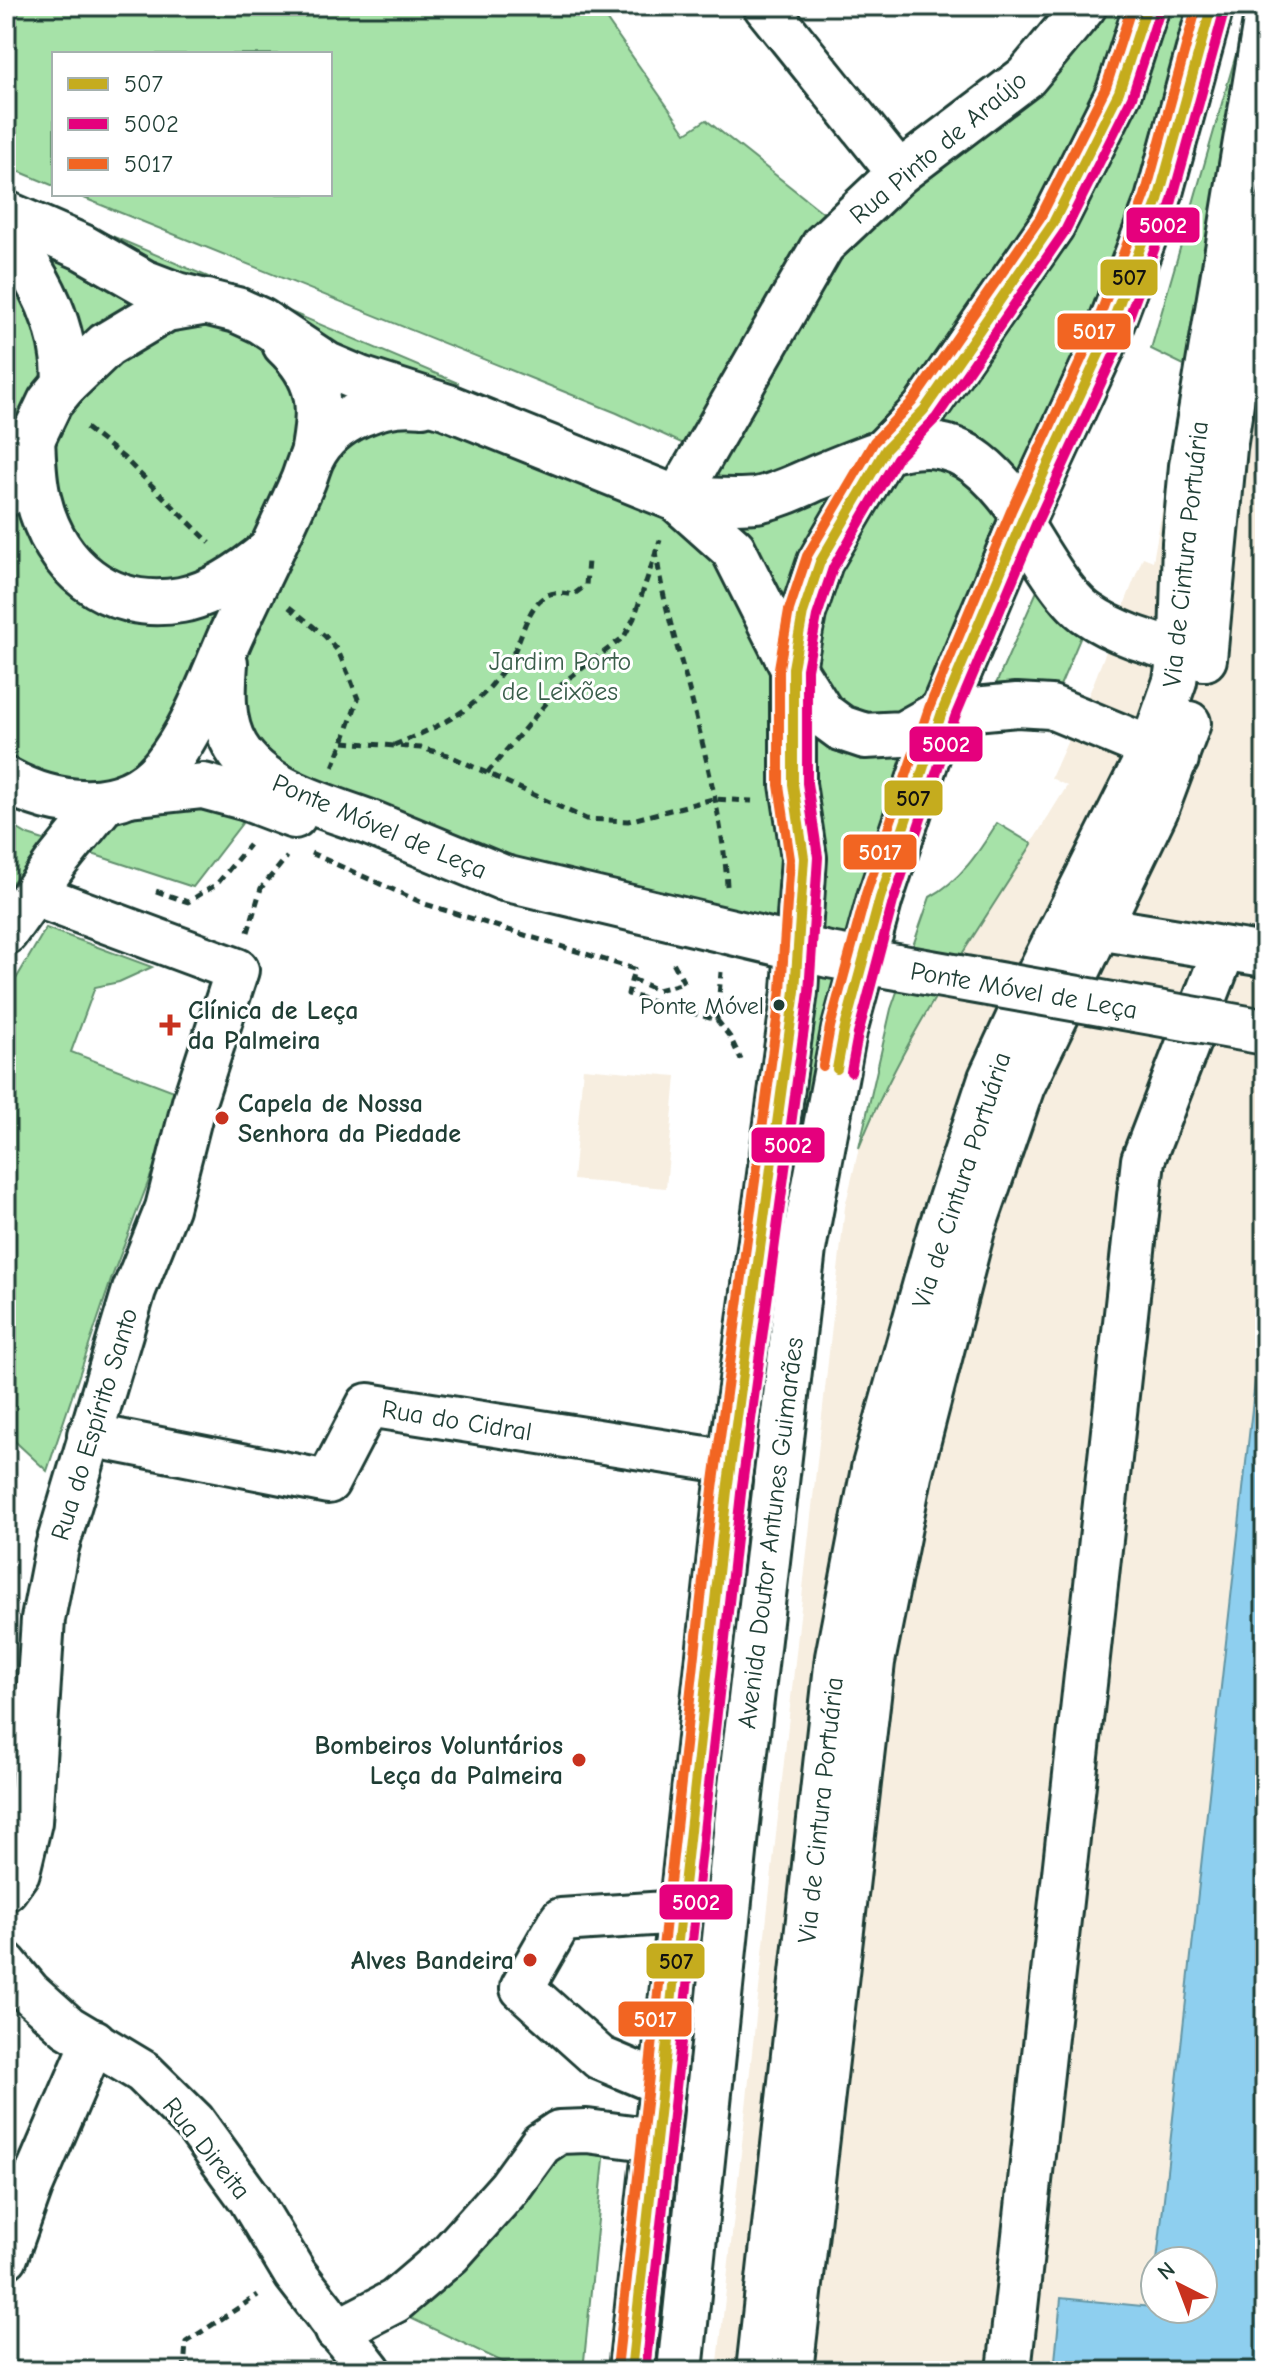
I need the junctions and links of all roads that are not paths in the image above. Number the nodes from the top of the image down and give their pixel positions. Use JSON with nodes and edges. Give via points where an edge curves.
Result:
{"nodes":[{"id":1,"x":765,"y":6,"type":"edge"},
{"id":2,"x":1085,"y":6,"type":"edge"},
{"id":3,"x":1147,"y":6,"type":"edge"},
{"id":4,"x":1211,"y":6,"type":"edge"},
{"id":5,"x":1265,"y":21,"type":"edge"},
{"id":6,"x":899,"y":173,"type":"junction"},
{"id":7,"x":1265,"y":192,"type":"edge"},
{"id":8,"x":6,"y":214,"type":"edge"},
{"id":9,"x":6,"y":234,"type":"edge"},
{"id":10,"x":209,"y":302,"type":"junction"},
{"id":11,"x":261,"y":321,"type":"junction"},
{"id":12,"x":65,"y":384,"type":"junction"},
{"id":13,"x":448,"y":407,"type":"junction"},
{"id":14,"x":32,"y":437,"type":"junction"},
{"id":15,"x":886,"y":449,"type":"junction"},
{"id":16,"x":308,"y":468,"type":"junction"},
{"id":17,"x":6,"y":494,"type":"edge"},
{"id":18,"x":677,"y":499,"type":"junction"},
{"id":19,"x":1022,"y":520,"type":"junction"},
{"id":20,"x":272,"y":549,"type":"junction"},
{"id":21,"x":230,"y":637,"type":"junction"},
{"id":22,"x":1193,"y":656,"type":"junction"},
{"id":23,"x":793,"y":668,"type":"junction"},
{"id":24,"x":942,"y":712,"type":"junction"},
{"id":25,"x":1164,"y":754,"type":"junction"},
{"id":26,"x":6,"y":780,"type":"edge"},
{"id":27,"x":114,"y":798,"type":"junction"},
{"id":28,"x":292,"y":824,"type":"junction"},
{"id":29,"x":35,"y":895,"type":"junction"},
{"id":30,"x":1082,"y":926,"type":"junction"},
{"id":31,"x":6,"y":933,"type":"edge"},
{"id":32,"x":1224,"y":950,"type":"junction"},
{"id":33,"x":1265,"y":955,"type":"edge"},
{"id":34,"x":1265,"y":1032,"type":"edge"},
{"id":35,"x":89,"y":1435,"type":"junction"},
{"id":36,"x":731,"y":1462,"type":"junction"},
{"id":37,"x":777,"y":1466,"type":"junction"},
{"id":38,"x":696,"y":1790,"type":"junction"},
{"id":39,"x":740,"y":1795,"type":"junction"},
{"id":40,"x":6,"y":1889,"type":"edge"},
{"id":41,"x":681,"y":1912,"type":"junction"},
{"id":42,"x":6,"y":1964,"type":"edge"},
{"id":43,"x":94,"y":2041,"type":"junction"},
{"id":44,"x":662,"y":2084,"type":"junction"},
{"id":45,"x":655,"y":2140,"type":"junction"},
{"id":46,"x":6,"y":2257,"type":"edge"},
{"id":47,"x":337,"y":2331,"type":"junction"},
{"id":48,"x":370,"y":2371,"type":"edge"},
{"id":49,"x":631,"y":2371,"type":"edge"},
{"id":50,"x":680,"y":2371,"type":"edge"},
{"id":51,"x":758,"y":2371,"type":"edge"},
{"id":52,"x":791,"y":2371,"type":"edge"},
{"id":53,"x":1009,"y":2371,"type":"edge"}],
"edges":[{"from":1,"to":6,"type":"street"},
{"from":2,"to":6,"type":"street","name":"Rua Pinto de Araújo","via":[[1026,77]]},
{"from":3,"to":15,"type":"main road","via":[[1119,92],[1052,225],[924,410]]},
{"from":4,"to":19,"type":"main road","via":[[1158,200],[1102,348]]},
{"from":5,"to":22,"type":"street","name":"Via de Cintura Portuária","via":[[1191,466],[1184,543]]},
{"from":6,"to":18,"type":"street","name":"Rua Pinto de Araújo","via":[[823,245]]},
{"from":7,"to":22,"type":"street","name":"Via de Cintura Portuária"},
{"from":8,"to":10,"type":"main road","via":[[82,247],[143,282]]},
{"from":9,"to":12,"type":"main road","via":[[46,296],[60,332]]},
{"from":10,"to":11,"type":"main road"},
{"from":10,"to":12,"type":"main road","via":[[166,309],[106,345]]},
{"from":11,"to":13,"type":"main road","via":[[327,365]]},
{"from":11,"to":16,"type":"main road","via":[[308,371],[318,393],[319,421]]},
{"from":12,"to":14,"type":"main road"},
{"from":13,"to":16,"type":"main road","via":[[405,402],[371,409],[336,429]]},
{"from":13,"to":18,"type":"main road"},
{"from":14,"to":17,"type":"main road"},
{"from":14,"to":20,"type":"main road","via":[[38,498],[49,529],[63,555],[104,592],[154,602],[180,600],[245,571]]},
{"from":15,"to":18,"type":"main road","via":[[757,500]]},
{"from":15,"to":19,"type":"main road","via":[[934,443],[964,455],[986,468],[1005,489]]},
{"from":15,"to":23,"type":"main road","name":"Avenida Doutor Antunes Guimarães","via":[[820,562]]},
{"from":16,"to":20,"type":"main road"},
{"from":18,"to":23,"type":"main road","via":[[733,549]]},
{"from":19,"to":22,"type":"street","via":[[1048,566],[1085,613]]},
{"from":19,"to":24,"type":"main road","name":"Avenida Doutor Antunes Guimarães"},
{"from":20,"to":21,"type":"main road"},
{"from":21,"to":27,"type":"main road","via":[[200,705],[162,770],[143,786]]},
{"from":21,"to":28,"type":"main road","name":"Ponte Móvel de Leça","via":[[223,687],[227,725],[237,748],[263,777]]},
{"from":22,"to":25,"type":"street","name":"Via de Cintura Portuária","via":[[1171,698]]},
{"from":23,"to":24,"type":"main road","via":[[822,714],[865,736],[903,734]]},
{"from":23,"to":36,"type":"main road","name":"Avenida Doutor Antunes Guimarães","via":[[793,784],[804,858],[795,991]]},
{"from":24,"to":25,"type":"street","via":[[1051,707]]},
{"from":24,"to":37,"type":"main road","name":"Avenida Doutor Antunes Guimarães","via":[[880,898],[844,1031],[803,1249]]},
{"from":25,"to":30,"type":"street","name":"Via de Cintura Portuária"},
{"from":26,"to":27,"type":"main road","name":"Ponte Móvel de Leça","via":[[24,791],[72,803]]},
{"from":27,"to":28,"type":"main road","name":"Ponte Móvel de Leça","via":[[203,786],[244,797]]},
{"from":27,"to":29,"type":"street","via":[[58,860]]},
{"from":28,"to":34,"type":"main road","name":"Ponte Móvel de Leça","bridge":true,"via":[[829,955]]},
{"from":29,"to":31,"type":"street"},
{"from":29,"to":35,"type":"street","name":"Rua do Espírito Santo","via":[[237,970],[194,1102],[167,1208],[134,1290]]},
{"from":30,"to":32,"type":"street"},
{"from":30,"to":51,"type":"street","name":"Via de Cintura Portuária","via":[[990,1078],[940,1229],[873,1469],[837,1657]]},
{"from":30,"to":52,"type":"street","name":"Via de Cintura Portuária","via":[[973,1230],[911,1471],[873,1662]]},
{"from":32,"to":33,"type":"street"},
{"from":32,"to":53,"type":"street","via":[[1143,1160]]},
{"from":35,"to":36,"type":"street","name":"Rua do Cidral","via":[[328,1482],[368,1405]]},
{"from":35,"to":40,"type":"street","name":"Rua do Espírito Santo","via":[[43,1619],[30,1822],[18,1872]]},
{"from":36,"to":37,"type":"main road"},
{"from":36,"to":38,"type":"main road","name":"Avenida Doutor Antunes Guimarães"},
{"from":37,"to":39,"type":"main road","name":"Avenida Doutor Antunes Guimarães"},
{"from":38,"to":39,"type":"main road"},
{"from":38,"to":41,"type":"main road","name":"Avenida Doutor Antunes Guimarães"},
{"from":39,"to":50,"type":"main road","name":"Avenida Doutor Antunes Guimarães"},
{"from":41,"to":44,"type":"main road","name":"Avenida Doutor Antunes Guimarães"},
{"from":41,"to":44,"type":"street","via":[[561,1920],[522,1988],[600,2058]]},
{"from":42,"to":43,"type":"street","name":"Rua Direita","via":[[68,2027]]},
{"from":43,"to":46,"type":"street"},
{"from":43,"to":47,"type":"street","name":"Rua Direita","via":[[143,2072],[194,2122]]},
{"from":44,"to":45,"type":"main road","name":"Avenida Doutor Antunes Guimarães"},
{"from":45,"to":47,"type":"street","via":[[559,2132],[541,2144],[450,2254],[395,2301]]},
{"from":45,"to":49,"type":"main road","name":"Avenida Doutor Antunes Guimarães"},
{"from":47,"to":48,"type":"street","name":"Rua Direita"}]}
